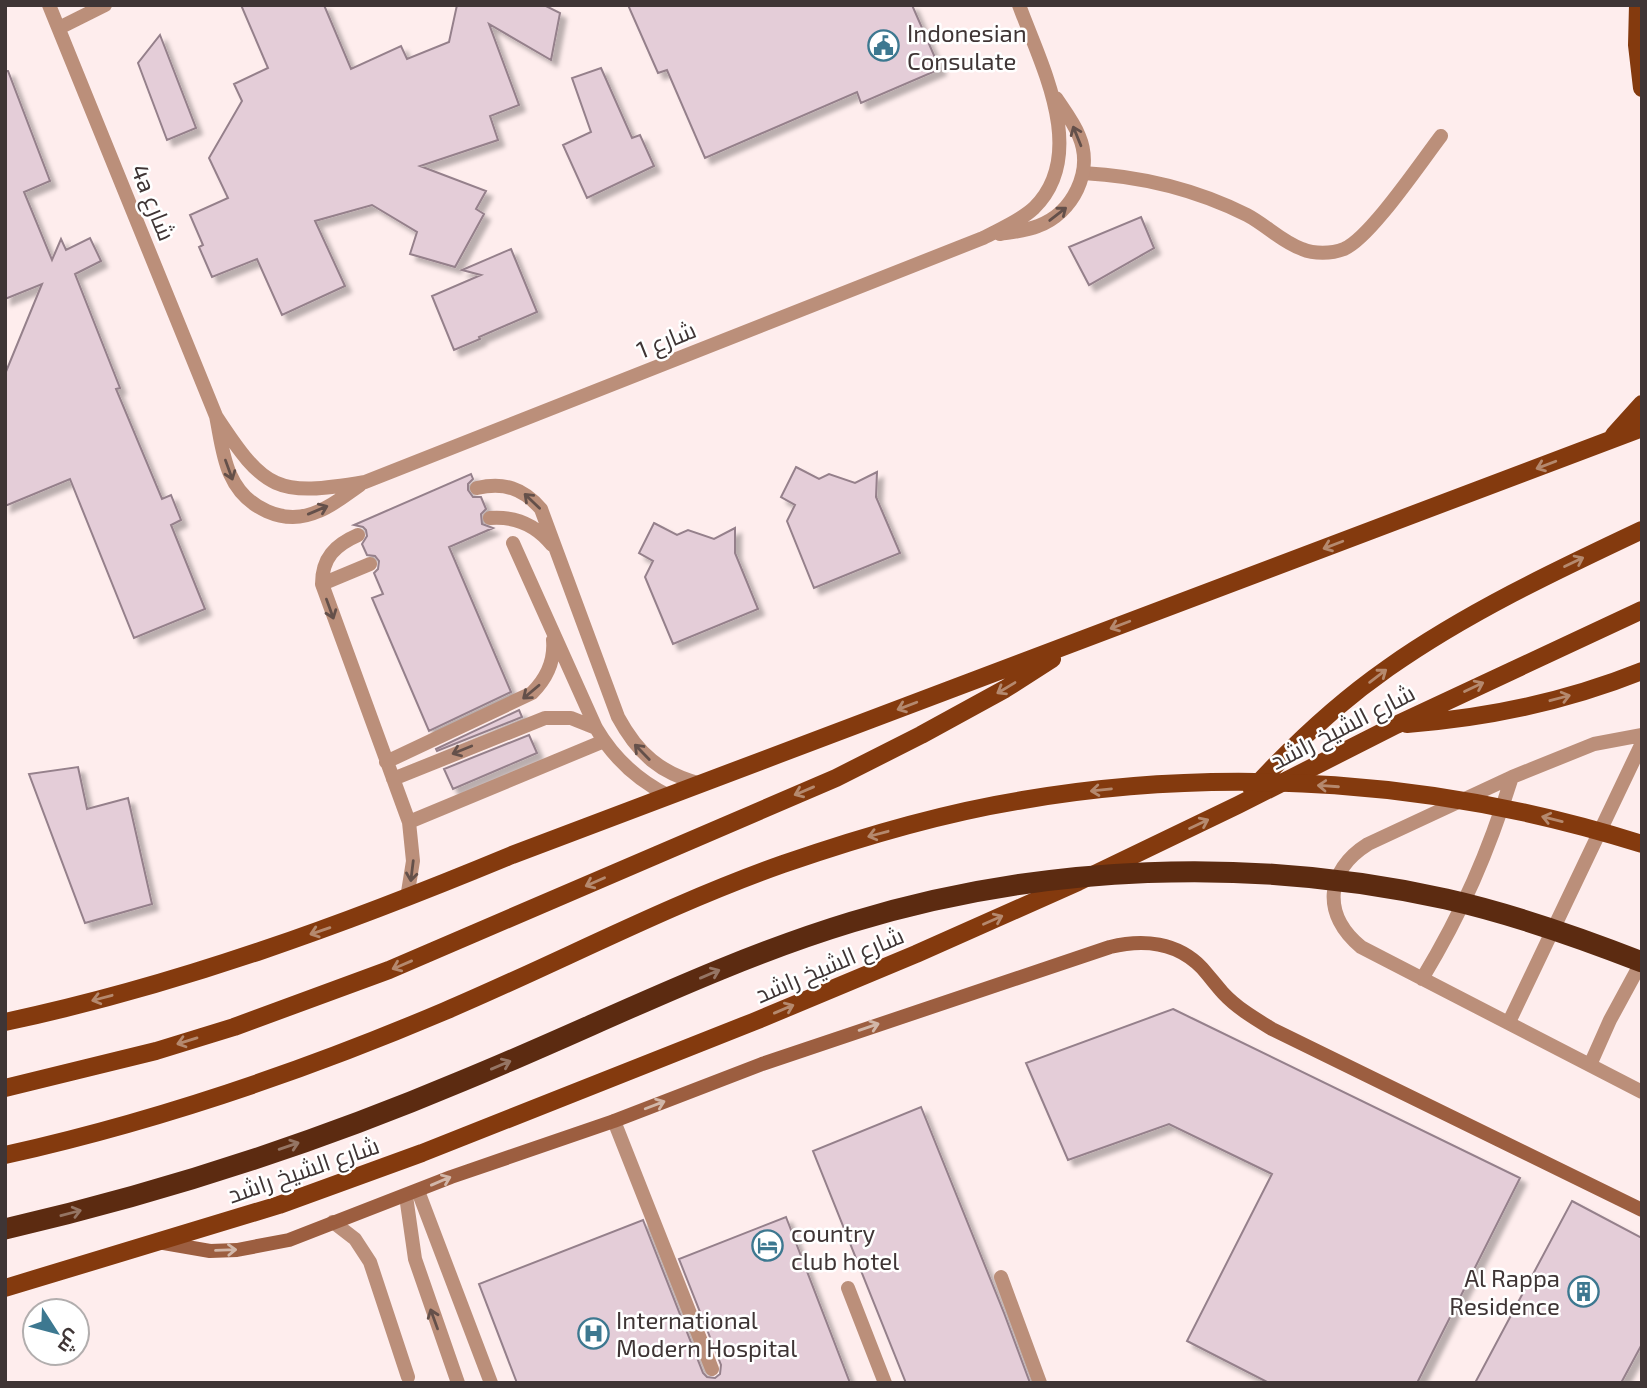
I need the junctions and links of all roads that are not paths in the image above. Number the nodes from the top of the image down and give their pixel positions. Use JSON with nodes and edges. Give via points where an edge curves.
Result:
{"nodes":[{"id":1,"x":49,"y":5,"type":"edge"},
{"id":2,"x":104,"y":5,"type":"edge"},
{"id":3,"x":1020,"y":5,"type":"edge"},
{"id":4,"x":1638,"y":5,"type":"edge"},
{"id":5,"x":59,"y":28,"type":"junction"},
{"id":6,"x":1050,"y":88,"type":"junction"},
{"id":7,"x":1642,"y":88,"type":"edge"},
{"id":8,"x":1441,"y":136,"type":"dead end"},
{"id":9,"x":1083,"y":173,"type":"junction"},
{"id":10,"x":983,"y":238,"type":"junction"},
{"id":11,"x":1642,"y":404,"type":"edge"},
{"id":12,"x":216,"y":416,"type":"junction"},
{"id":13,"x":1642,"y":428,"type":"edge"},
{"id":14,"x":1609,"y":440,"type":"junction"},
{"id":15,"x":366,"y":482,"type":"junction"},
{"id":16,"x":275,"y":483,"type":"joint"},
{"id":17,"x":477,"y":488,"type":"dead end"},
{"id":18,"x":264,"y":511,"type":"joint"},
{"id":19,"x":490,"y":518,"type":"dead end"},
{"id":20,"x":1642,"y":530,"type":"edge"},
{"id":21,"x":358,"y":535,"type":"dead end"},
{"id":22,"x":513,"y":542,"type":"dead end"},
{"id":23,"x":558,"y":555,"type":"junction"},
{"id":24,"x":370,"y":564,"type":"dead end"},
{"id":25,"x":322,"y":584,"type":"junction"},
{"id":26,"x":1642,"y":610,"type":"edge"},
{"id":27,"x":552,"y":632,"type":"junction"},
{"id":28,"x":1085,"y":638,"type":"junction"},
{"id":29,"x":1642,"y":671,"type":"edge"},
{"id":30,"x":1396,"y":724,"type":"junction"},
{"id":31,"x":596,"y":728,"type":"junction"},
{"id":32,"x":1642,"y":735,"type":"edge"},
{"id":33,"x":604,"y":741,"type":"junction"},
{"id":34,"x":1642,"y":743,"type":"edge"},
{"id":35,"x":386,"y":762,"type":"junction"},
{"id":36,"x":1512,"y":777,"type":"junction"},
{"id":37,"x":393,"y":779,"type":"junction"},
{"id":38,"x":701,"y":784,"type":"junction"},
{"id":39,"x":669,"y":796,"type":"junction"},
{"id":40,"x":1238,"y":805,"type":"junction"},
{"id":41,"x":409,"y":822,"type":"junction"},
{"id":42,"x":1642,"y":844,"type":"edge"},
{"id":43,"x":407,"y":898,"type":"junction"},
{"id":44,"x":1642,"y":962,"type":"edge"},
{"id":45,"x":1422,"y":979,"type":"junction"},
{"id":46,"x":5,"y":1022,"type":"edge"},
{"id":47,"x":1509,"y":1022,"type":"junction"},
{"id":48,"x":1590,"y":1065,"type":"junction"},
{"id":49,"x":5,"y":1088,"type":"edge"},
{"id":50,"x":1642,"y":1092,"type":"edge"},
{"id":51,"x":614,"y":1121,"type":"junction"},
{"id":52,"x":5,"y":1156,"type":"edge"},
{"id":53,"x":412,"y":1194,"type":"junction"},
{"id":54,"x":1642,"y":1210,"type":"edge"},
{"id":55,"x":333,"y":1222,"type":"junction"},
{"id":56,"x":5,"y":1229,"type":"edge"},
{"id":57,"x":158,"y":1242,"type":"junction"},
{"id":58,"x":1001,"y":1278,"type":"dead end"},
{"id":59,"x":5,"y":1288,"type":"edge"},
{"id":60,"x":848,"y":1288,"type":"dead end"},
{"id":61,"x":712,"y":1368,"type":"dead end"},
{"id":62,"x":408,"y":1377,"type":"dead end"},
{"id":63,"x":458,"y":1383,"type":"edge"},
{"id":64,"x":491,"y":1383,"type":"edge"},
{"id":65,"x":885,"y":1383,"type":"edge"},
{"id":66,"x":1040,"y":1383,"type":"edge"}],
"edges":[{"from":1,"to":5,"type":"street","name":"4a شارع"},
{"from":2,"to":5,"type":"street"},
{"from":3,"to":6,"type":"street"},
{"from":4,"to":7,"type":"main road"},
{"from":5,"to":12,"type":"street","name":"4a شارع"},
{"from":9,"to":6,"type":"street","one_way":true,"via":[[1079,136]]},
{"from":6,"to":10,"type":"street","name":"شارع 1","via":[[1061,146],[1053,181],[1032,210]]},
{"from":8,"to":9,"type":"street","via":[[1365,233],[1331,253],[1304,250],[1251,217],[1186,190],[1153,180]]},
{"from":10,"to":9,"type":"street","name":"شارع 1","one_way":true,"via":[[1054,218],[1068,206]]},
{"from":10,"to":15,"type":"street","name":"شارع 1"},
{"from":11,"to":14,"type":"main road"},
{"from":12,"to":16,"type":"street","name":"4a شارع","via":[[246,461]]},
{"from":12,"to":18,"type":"street","name":"4a شارع","one_way":true,"via":[[237,488]]},
{"from":13,"to":14,"type":"main road"},
{"from":14,"to":28,"type":"main road","one_way":true},
{"from":15,"to":16,"type":"street","name":"شارع 1","via":[[310,490]]},
{"from":18,"to":15,"type":"street","name":"شارع 1","one_way":true,"via":[[300,517],[318,512]]},
{"from":23,"to":17,"type":"street","one_way":true,"via":[[541,509],[532,498],[506,486]]},
{"from":19,"to":23,"type":"street","via":[[525,522],[545,536]]},
{"from":40,"to":20,"type":"main road","one_way":true,"via":[[1309,733],[1387,669],[1473,615]]},
{"from":21,"to":25,"type":"street","via":[[330,553]]},
{"from":22,"to":27,"type":"street"},
{"from":38,"to":23,"type":"street","one_way":true,"via":[[667,772],[627,734]]},
{"from":24,"to":25,"type":"street"},
{"from":25,"to":35,"type":"street","one_way":true},
{"from":30,"to":26,"type":"main road","name":"شارع الشيخ راشد","one_way":true},
{"from":27,"to":31,"type":"street"},
{"from":27,"to":35,"type":"street","one_way":true,"via":[[550,667],[532,693]]},
{"from":28,"to":38,"type":"main road","one_way":true},
{"from":28,"to":49,"type":"main road","one_way":true,"via":[[1005,689],[836,778],[465,939],[234,1027]]},
{"from":30,"to":29,"type":"main road","one_way":true,"via":[[1517,709]]},
{"from":30,"to":40,"type":"main road","name":"شارع الشيخ راشد"},
{"from":31,"to":33,"type":"street"},
{"from":31,"to":37,"type":"street","one_way":true,"via":[[571,718],[545,718]]},
{"from":32,"to":36,"type":"street","via":[[1594,744]]},
{"from":33,"to":39,"type":"street","via":[[639,779]]},
{"from":33,"to":41,"type":"street"},
{"from":34,"to":47,"type":"street"},
{"from":35,"to":37,"type":"street"},
{"from":36,"to":45,"type":"street","via":[[1475,881]]},
{"from":36,"to":45,"type":"street","via":[[1368,844],[1355,852],[1336,878],[1334,910],[1349,937]]},
{"from":37,"to":41,"type":"street"},
{"from":38,"to":39,"type":"main road"},
{"from":39,"to":43,"type":"main road"},
{"from":57,"to":40,"type":"main road","name":"شارع الشيخ راشد","one_way":true,"via":[[279,1205],[422,1153],[753,1023],[966,932]]},
{"from":41,"to":43,"type":"street","one_way":true,"via":[[414,861]]},
{"from":42,"to":52,"type":"main road","one_way":true,"bridge":true,"via":[[1471,802],[1324,785],[1176,784],[1023,800],[945,816],[783,864],[700,895],[478,996],[345,1050],[131,1122]]},
{"from":43,"to":46,"type":"main road","one_way":true,"via":[[233,960]]},
{"from":44,"to":48,"type":"street"},
{"from":56,"to":44,"type":"highway","one_way":true,"bridge":true,"via":[[146,1193],[354,1124],[798,939],[902,908],[983,891],[1149,873],[1268,873],[1328,879],[1496,912]]},
{"from":45,"to":47,"type":"street"},
{"from":47,"to":48,"type":"street"},
{"from":48,"to":50,"type":"street"},
{"from":53,"to":51,"type":"main road","one_way":true},
{"from":51,"to":54,"type":"main road","one_way":true,"via":[[762,1063],[936,1004],[1110,947],[1142,942],[1187,956],[1237,1007],[1272,1029]]},
{"from":51,"to":61,"type":"street"},
{"from":53,"to":55,"type":"main road"},
{"from":63,"to":53,"type":"street","one_way":true,"via":[[418,1270],[411,1238]]},
{"from":53,"to":64,"type":"street"},
{"from":57,"to":55,"type":"main road","one_way":true,"via":[[211,1251],[237,1250],[289,1240]]},
{"from":55,"to":62,"type":"street","via":[[355,1239],[370,1262]]},
{"from":57,"to":59,"type":"main road","name":"شارع الشيخ راشد"},
{"from":58,"to":66,"type":"street"},
{"from":60,"to":65,"type":"street"}]}
